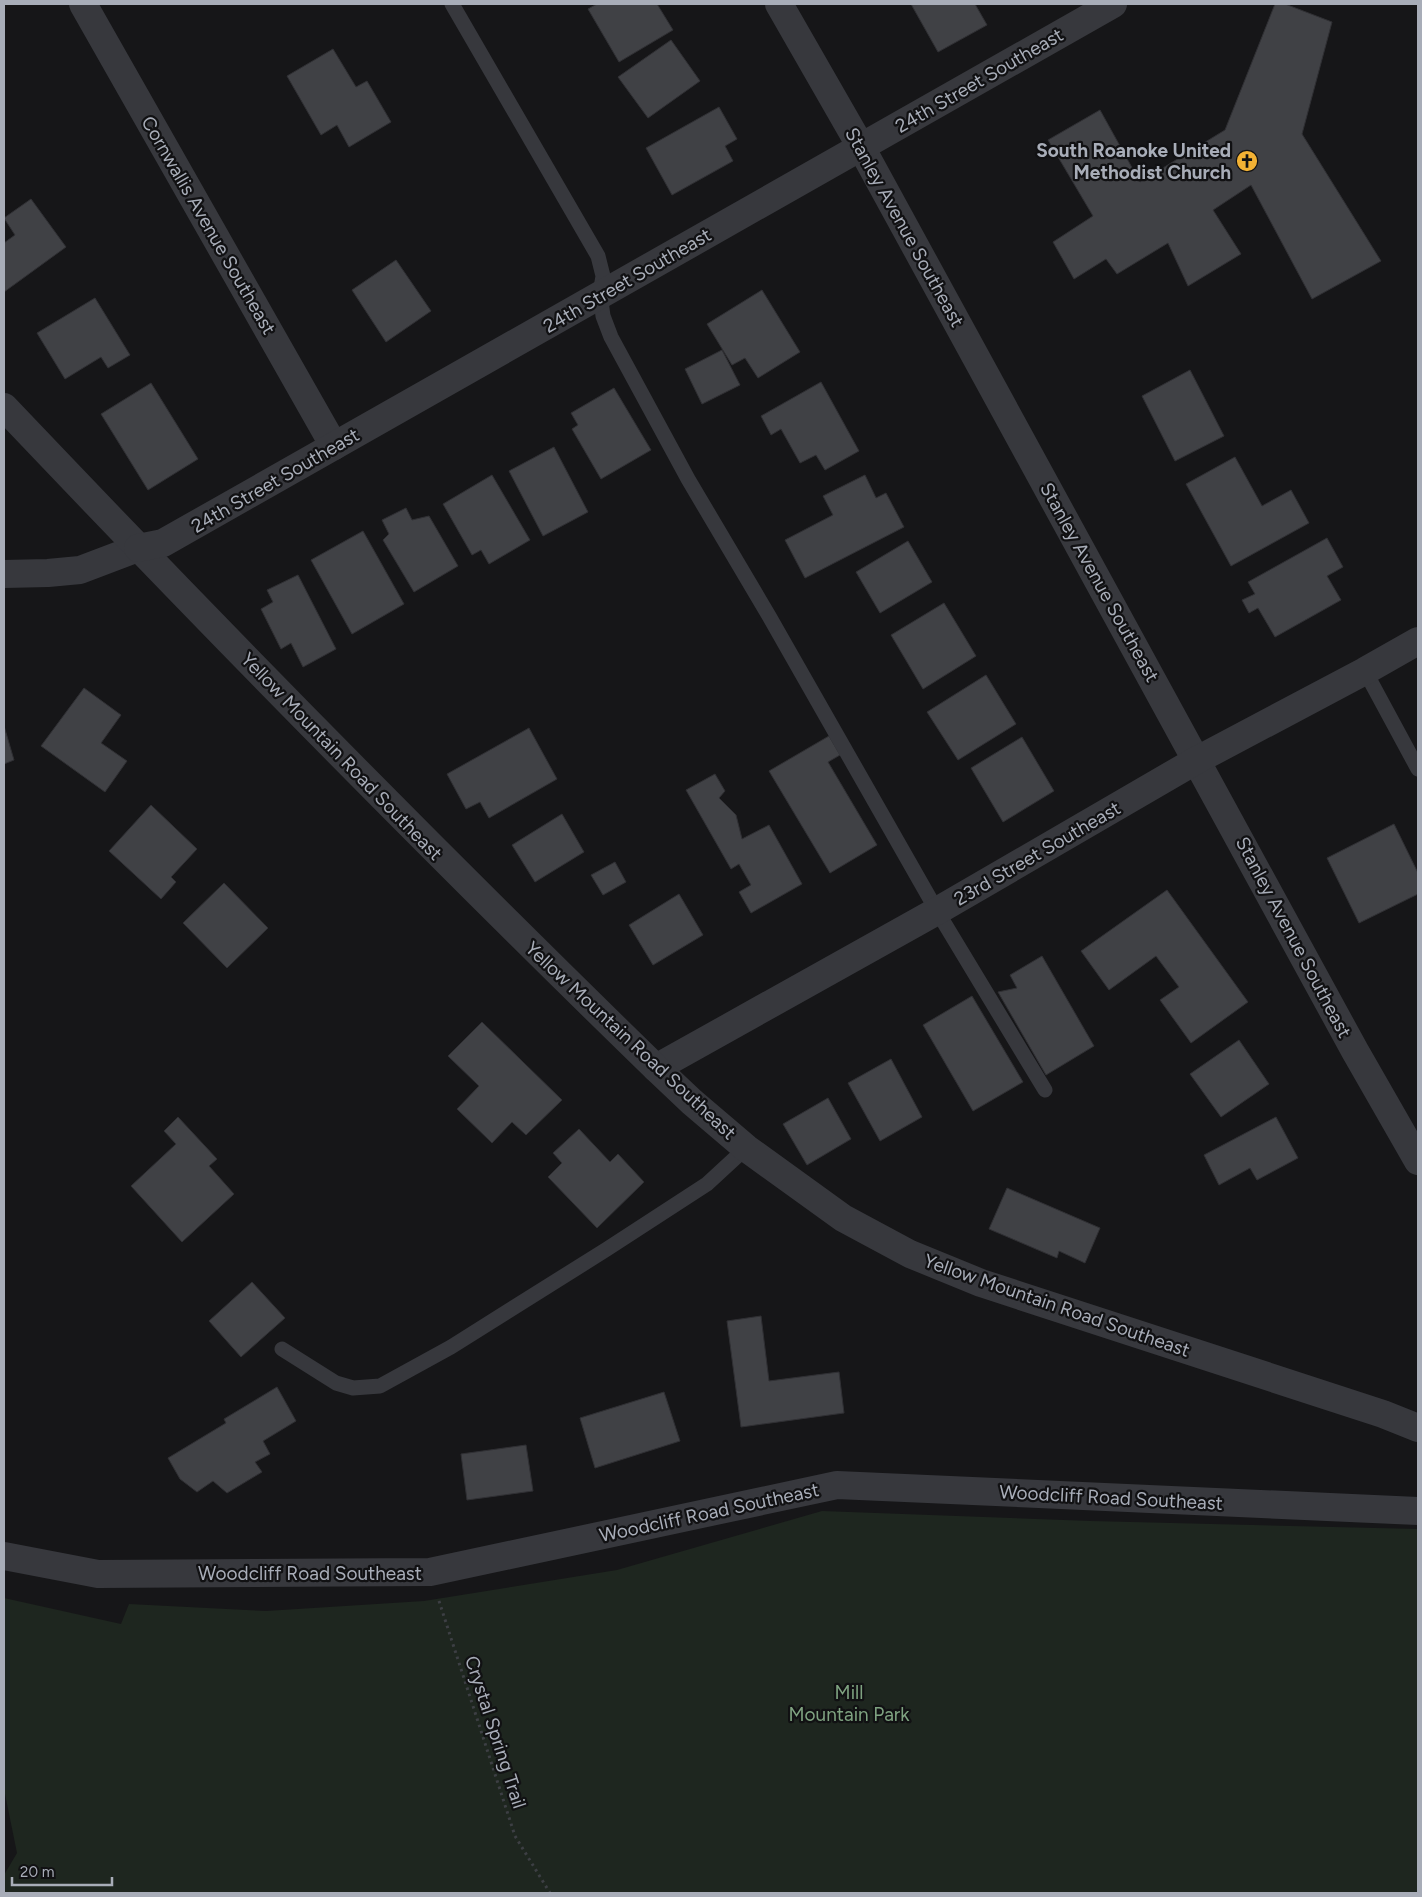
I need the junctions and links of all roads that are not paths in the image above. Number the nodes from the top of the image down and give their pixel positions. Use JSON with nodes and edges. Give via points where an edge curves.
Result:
{"nodes":[{"id":1,"x":83,"y":4,"type":"edge"},
{"id":2,"x":452,"y":4,"type":"edge"},
{"id":3,"x":780,"y":4,"type":"edge"},
{"id":4,"x":1109,"y":5,"type":"edge"},
{"id":5,"x":861,"y":147,"type":"junction"},
{"id":6,"x":600,"y":294,"type":"junction"},
{"id":7,"x":4,"y":407,"type":"edge"},
{"id":8,"x":334,"y":446,"type":"junction"},
{"id":9,"x":138,"y":548,"type":"junction"},
{"id":10,"x":4,"y":574,"type":"edge"},
{"id":11,"x":1418,"y":641,"type":"edge"},
{"id":12,"x":1365,"y":671,"type":"junction"},
{"id":13,"x":1197,"y":760,"type":"junction"},
{"id":14,"x":1418,"y":769,"type":"edge"},
{"id":15,"x":937,"y":911,"type":"junction"},
{"id":16,"x":656,"y":1068,"type":"junction"},
{"id":17,"x":1045,"y":1090,"type":"dead end"},
{"id":18,"x":746,"y":1148,"type":"junction"},
{"id":19,"x":1418,"y":1161,"type":"edge"},
{"id":20,"x":282,"y":1350,"type":"dead end"},
{"id":21,"x":1418,"y":1428,"type":"edge"},
{"id":22,"x":1418,"y":1511,"type":"edge"},
{"id":23,"x":4,"y":1556,"type":"edge"}],
"edges":[{"from":1,"to":8,"type":"street","name":"Cornwallis Avenue Southeast"},
{"from":2,"to":6,"type":"lane","via":[[598,256],[603,276]]},
{"from":3,"to":5,"type":"street","name":"Stanley Avenue Southeast"},
{"from":4,"to":5,"type":"street","name":"24th Street Southeast"},
{"from":5,"to":6,"type":"street","name":"24th Street Southeast"},
{"from":5,"to":13,"type":"street","name":"Stanley Avenue Southeast"},
{"from":6,"to":8,"type":"street","name":"24th Street Southeast"},
{"from":6,"to":15,"type":"lane","via":[[603,316],[611,337],[684,471]]},
{"from":7,"to":9,"type":"street","name":"Yellow Mountain Road Southeast"},
{"from":8,"to":9,"type":"street","name":"24th Street Southeast","via":[[163,543]]},
{"from":9,"to":10,"type":"street","name":"24th Street Southeast","via":[[80,570]]},
{"from":9,"to":16,"type":"street","name":"Yellow Mountain Road Southeast","via":[[438,855]]},
{"from":11,"to":12,"type":"street","name":"23rd Street Southeast"},
{"from":12,"to":13,"type":"street","name":"23rd Street Southeast"},
{"from":12,"to":14,"type":"lane"},
{"from":13,"to":15,"type":"street","name":"23rd Street Southeast"},
{"from":13,"to":19,"type":"street","name":"Stanley Avenue Southeast"},
{"from":15,"to":16,"type":"street","name":"23rd Street Southeast"},
{"from":15,"to":17,"type":"lane"},
{"from":16,"to":18,"type":"street","name":"Yellow Mountain Road Southeast"},
{"from":18,"to":20,"type":"lane","via":[[707,1184],[451,1347],[380,1386],[353,1388],[336,1383]]},
{"from":18,"to":21,"type":"street","name":"Yellow Mountain Road Southeast","via":[[843,1218],[910,1254],[981,1283]]},
{"from":22,"to":23,"type":"street","name":"Woodcliff Road Southeast","via":[[837,1485],[430,1572],[98,1574]]}]}
